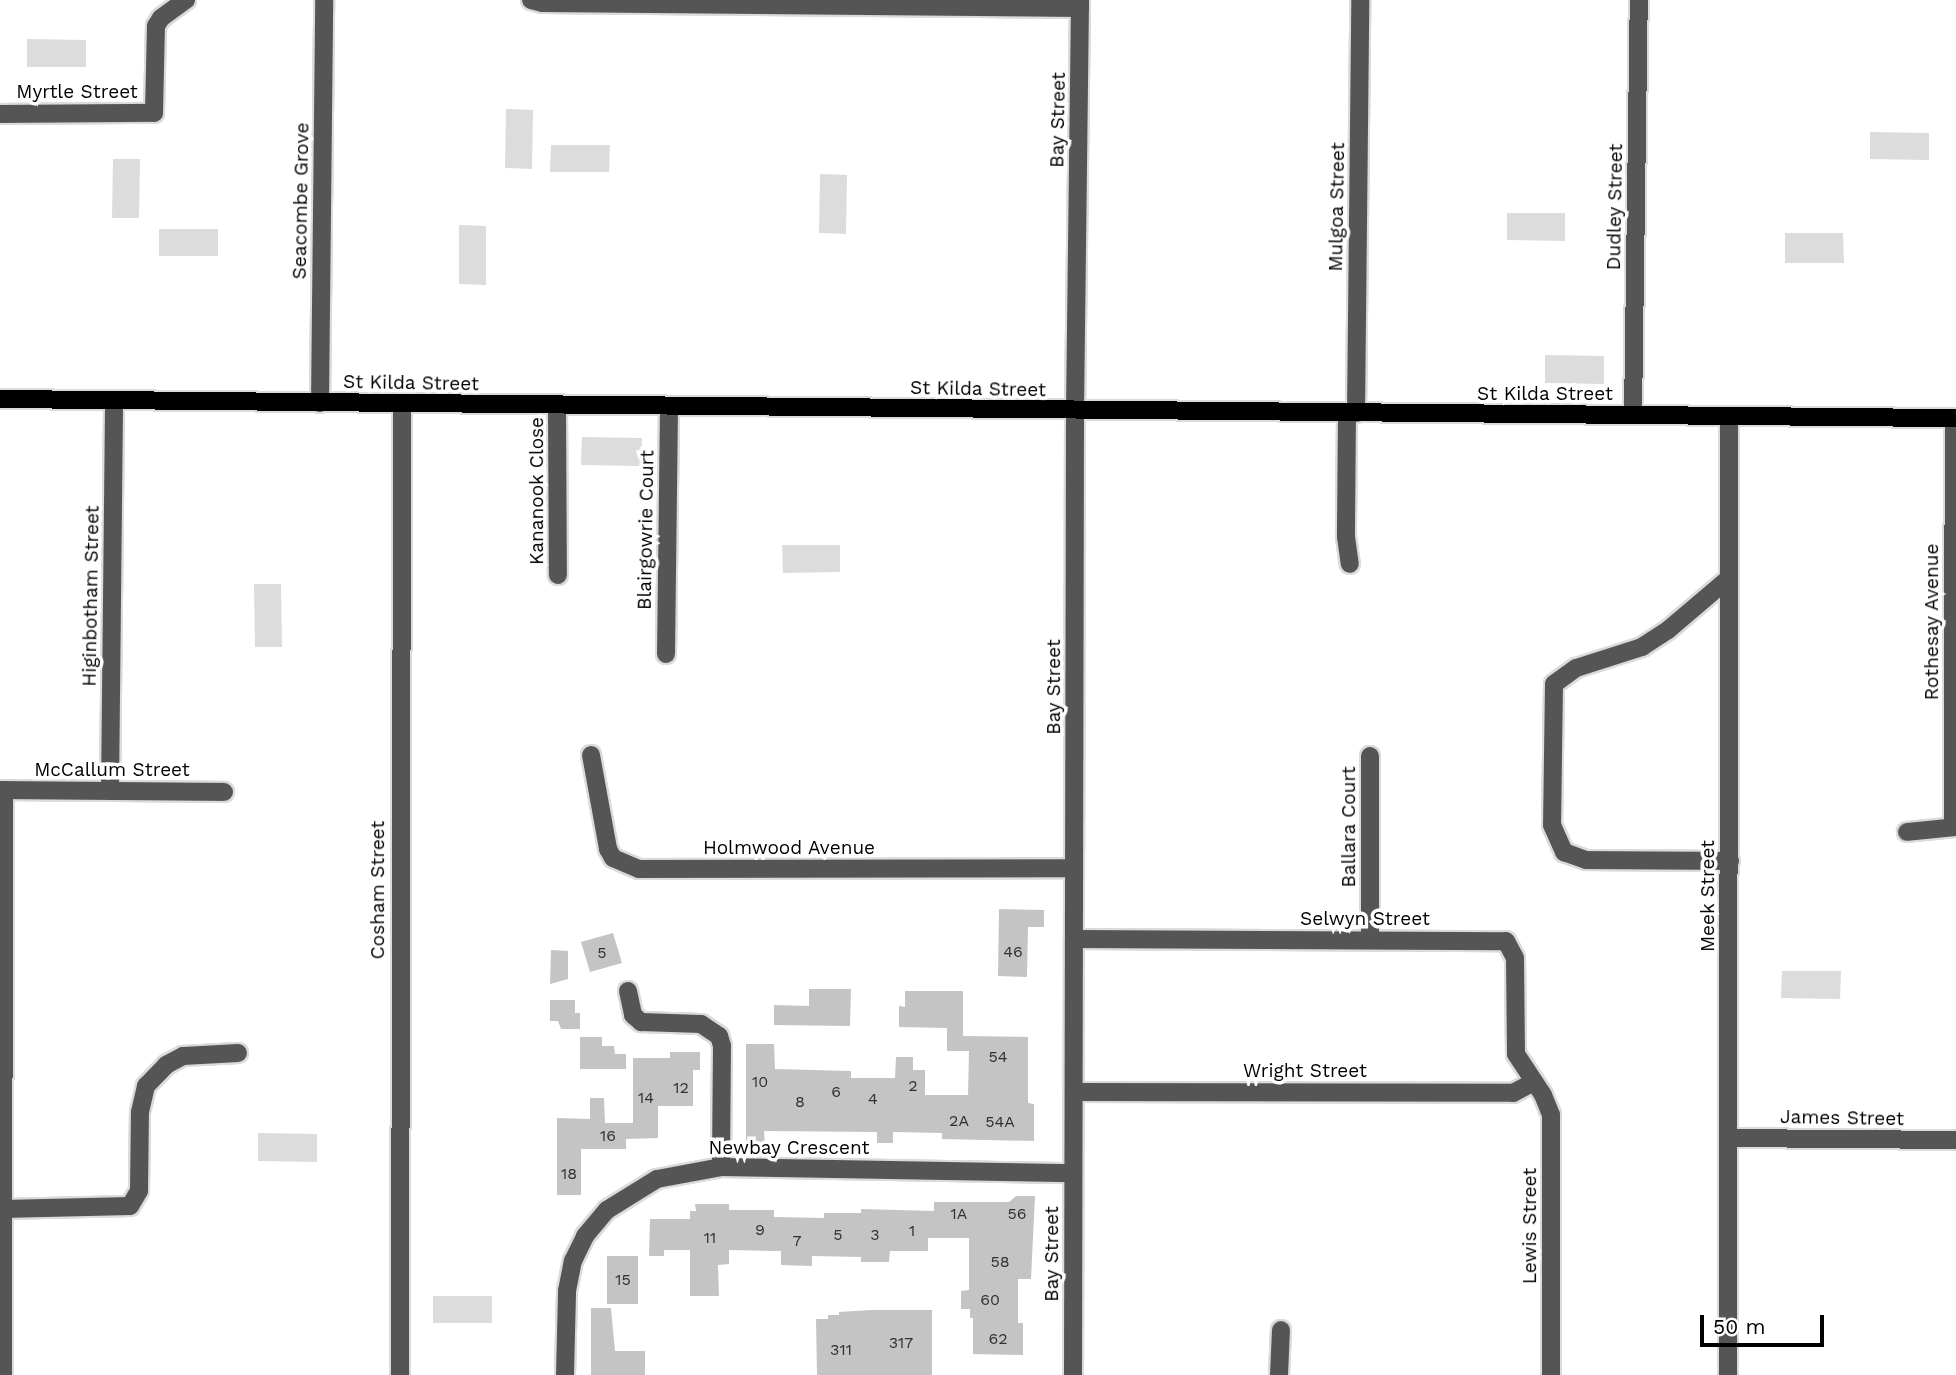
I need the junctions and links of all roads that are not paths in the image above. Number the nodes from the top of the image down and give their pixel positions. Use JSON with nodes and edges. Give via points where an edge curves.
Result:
{"nodes":[{"id":1,"x":186,"y":0,"type":"edge"},
{"id":2,"x":324,"y":0,"type":"edge"},
{"id":3,"x":531,"y":0,"type":"edge"},
{"id":4,"x":1360,"y":0,"type":"edge"},
{"id":5,"x":1639,"y":0,"type":"edge"},
{"id":6,"x":1080,"y":4,"type":"edge"},
{"id":7,"x":0,"y":114,"type":"edge"},
{"id":8,"x":0,"y":399,"type":"edge"},
{"id":9,"x":114,"y":400,"type":"junction"},
{"id":10,"x":320,"y":403,"type":"junction"},
{"id":11,"x":402,"y":404,"type":"junction"},
{"id":12,"x":557,"y":406,"type":"junction"},
{"id":13,"x":669,"y":407,"type":"junction"},
{"id":14,"x":1075,"y":411,"type":"junction"},
{"id":15,"x":1351,"y":413,"type":"junction"},
{"id":16,"x":1633,"y":415,"type":"junction"},
{"id":17,"x":1728,"y":416,"type":"junction"},
{"id":18,"x":1955,"y":418,"type":"edge"},
{"id":19,"x":1350,"y":564,"type":"dead end"},
{"id":20,"x":558,"y":575,"type":"dead end"},
{"id":21,"x":1728,"y":579,"type":"junction"},
{"id":22,"x":666,"y":654,"type":"dead end"},
{"id":23,"x":591,"y":755,"type":"dead end"},
{"id":24,"x":1370,"y":757,"type":"dead end"},
{"id":25,"x":2,"y":790,"type":"edge"},
{"id":26,"x":110,"y":791,"type":"junction"},
{"id":27,"x":224,"y":792,"type":"dead end"},
{"id":28,"x":1954,"y":827,"type":"edge"},
{"id":29,"x":1907,"y":832,"type":"dead end"},
{"id":30,"x":1730,"y":861,"type":"junction"},
{"id":31,"x":1074,"y":868,"type":"junction"},
{"id":32,"x":1074,"y":939,"type":"junction"},
{"id":33,"x":1370,"y":940,"type":"junction"},
{"id":34,"x":628,"y":990,"type":"dead end"},
{"id":35,"x":238,"y":1053,"type":"dead end"},
{"id":36,"x":1534,"y":1082,"type":"junction"},
{"id":37,"x":1074,"y":1092,"type":"junction"},
{"id":38,"x":1728,"y":1138,"type":"junction"},
{"id":39,"x":1956,"y":1140,"type":"edge"},
{"id":40,"x":721,"y":1167,"type":"junction"},
{"id":41,"x":1073,"y":1173,"type":"junction"},
{"id":42,"x":2,"y":1209,"type":"junction"},
{"id":43,"x":1280,"y":1330,"type":"dead end"},
{"id":44,"x":3,"y":1375,"type":"edge"},
{"id":45,"x":400,"y":1375,"type":"edge"},
{"id":46,"x":565,"y":1375,"type":"edge"},
{"id":47,"x":1073,"y":1375,"type":"edge"},
{"id":48,"x":1279,"y":1375,"type":"edge"},
{"id":49,"x":1551,"y":1375,"type":"edge"},
{"id":50,"x":1728,"y":1375,"type":"edge"}],
"edges":[{"from":1,"to":7,"type":"street","name":"Myrtle Street","via":[[156,26],[154,113]]},
{"from":2,"to":10,"type":"street","name":"Seacombe Grove"},
{"from":3,"to":6,"type":"street"},
{"from":4,"to":15,"type":"street","name":"Mulgoa Street"},
{"from":5,"to":16,"type":"street","name":"Dudley Street"},
{"from":6,"to":14,"type":"street","name":"Bay Street"},
{"from":8,"to":9,"type":"main road","name":"St Kilda Street"},
{"from":9,"to":10,"type":"main road","name":"St Kilda Street"},
{"from":9,"to":26,"type":"street","name":"Higinbotham Street"},
{"from":10,"to":11,"type":"main road","name":"St Kilda Street"},
{"from":11,"to":12,"type":"main road","name":"St Kilda Street"},
{"from":11,"to":45,"type":"street","name":"Cosham Street"},
{"from":12,"to":13,"type":"main road","name":"St Kilda Street"},
{"from":12,"to":20,"type":"street","name":"Kananook Close"},
{"from":13,"to":14,"type":"main road","name":"St Kilda Street"},
{"from":13,"to":22,"type":"street","name":"Blairgowrie Court"},
{"from":14,"to":15,"type":"main road","name":"St Kilda Street"},
{"from":14,"to":31,"type":"street","name":"Bay Street"},
{"from":15,"to":16,"type":"main road","name":"St Kilda Street"},
{"from":15,"to":19,"type":"street","name":"Mulgoa Street","via":[[1346,537]]},
{"from":16,"to":17,"type":"main road","name":"St Kilda Street"},
{"from":17,"to":18,"type":"main road","name":"St Kilda Street"},
{"from":17,"to":21,"type":"street","name":"Meek Street"},
{"from":18,"to":28,"type":"street","name":"Rothesay Avenue"},
{"from":21,"to":30,"type":"street","name":"Meek Street"},
{"from":21,"to":30,"type":"street","via":[[1642,647],[1576,668],[1554,684],[1552,825],[1564,852],[1586,860]]},
{"from":23,"to":31,"type":"street","name":"Holmwood Avenue","via":[[608,849],[613,858],[639,869]]},
{"from":24,"to":33,"type":"street","name":"Ballara Court"},
{"from":25,"to":26,"type":"street","name":"McCallum Street"},
{"from":25,"to":42,"type":"street"},
{"from":26,"to":27,"type":"street","name":"McCallum Street"},
{"from":28,"to":29,"type":"street","name":"Rothesay Avenue"},
{"from":30,"to":38,"type":"street","name":"Meek Street"},
{"from":31,"to":32,"type":"street","name":"Bay Street"},
{"from":32,"to":33,"type":"street","name":"Selwyn Street"},
{"from":32,"to":37,"type":"street","name":"Bay Street"},
{"from":33,"to":36,"type":"street","name":"Selwyn Street","via":[[1506,941],[1515,958],[1516,1054]]},
{"from":34,"to":40,"type":"street","via":[[640,1021],[701,1024],[719,1036]]},
{"from":35,"to":42,"type":"street","via":[[183,1056],[166,1065],[146,1086],[140,1112],[139,1191],[130,1206]]},
{"from":36,"to":37,"type":"street","name":"Wright Street","via":[[1513,1093]]},
{"from":36,"to":49,"type":"street","name":"Lewis Street","via":[[1551,1115]]},
{"from":37,"to":41,"type":"street","name":"Bay Street"},
{"from":38,"to":39,"type":"street","name":"James Street"},
{"from":38,"to":50,"type":"street","name":"Meek Street"},
{"from":40,"to":41,"type":"street","name":"Newbay Crescent"},
{"from":40,"to":46,"type":"street","name":"Newbay Crescent","via":[[657,1179],[607,1210],[585,1236],[573,1261],[567,1291]]},
{"from":41,"to":47,"type":"street","name":"Bay Street"},
{"from":42,"to":44,"type":"street"},
{"from":43,"to":48,"type":"street"}]}
